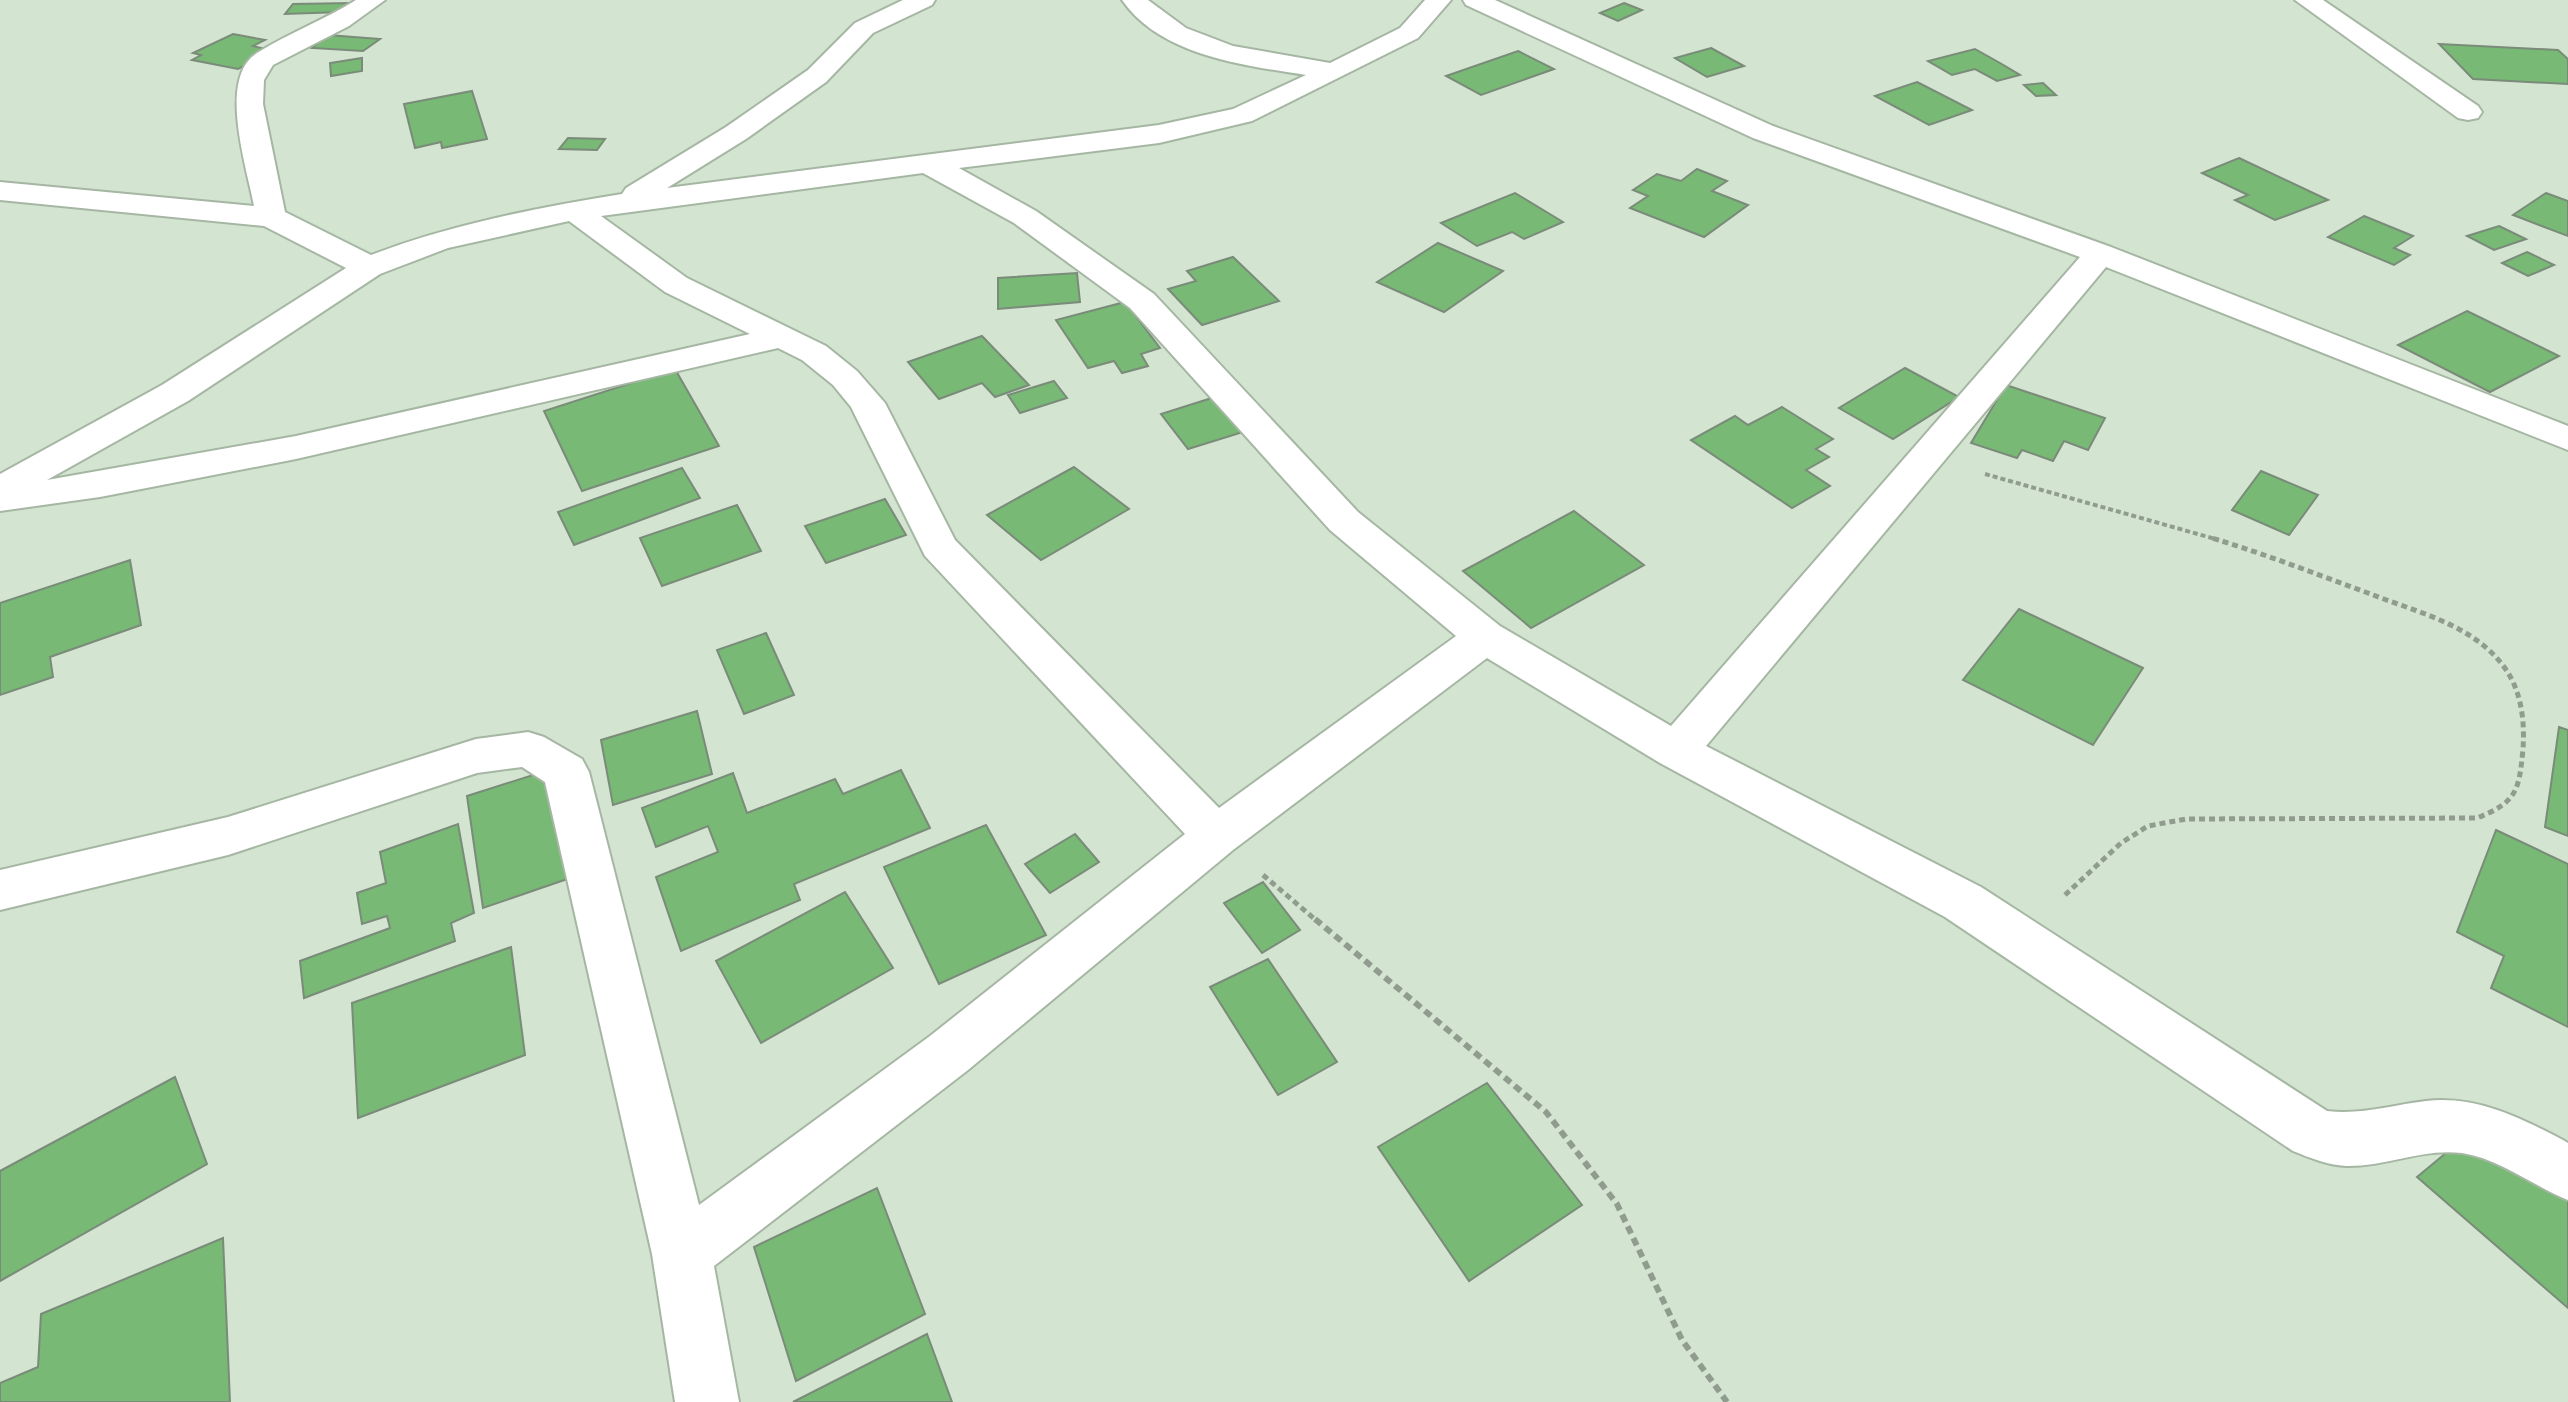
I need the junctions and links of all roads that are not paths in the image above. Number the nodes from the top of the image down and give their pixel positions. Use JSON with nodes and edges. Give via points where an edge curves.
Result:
{"nodes":[{"id":1,"x":373,"y":0,"type":"edge"},
{"id":2,"x":923,"y":0,"type":"edge"},
{"id":3,"x":1134,"y":0,"type":"edge"},
{"id":4,"x":1439,"y":0,"type":"edge"},
{"id":5,"x":1475,"y":0,"type":"edge"},
{"id":6,"x":2307,"y":0,"type":"edge"},
{"id":7,"x":1334,"y":72,"type":"junction"},
{"id":8,"x":2468,"y":112,"type":"dead end"},
{"id":9,"x":927,"y":163,"type":"junction"},
{"id":10,"x":0,"y":191,"type":"edge"},
{"id":11,"x":621,"y":203,"type":"junction"},
{"id":12,"x":575,"y":211,"type":"junction"},
{"id":13,"x":271,"y":217,"type":"junction"},
{"id":14,"x":2100,"y":254,"type":"junction"},
{"id":15,"x":369,"y":267,"type":"junction"},
{"id":16,"x":783,"y":337,"type":"junction"},
{"id":17,"x":2568,"y":439,"type":"edge"},
{"id":18,"x":0,"y":490,"type":"edge"},
{"id":19,"x":0,"y":499,"type":"edge"},
{"id":20,"x":1485,"y":637,"type":"junction"},
{"id":21,"x":1676,"y":751,"type":"junction"},
{"id":22,"x":1216,"y":836,"type":"junction"},
{"id":23,"x":0,"y":890,"type":"edge"},
{"id":24,"x":2568,"y":1173,"type":"edge"},
{"id":25,"x":682,"y":1254,"type":"junction"},
{"id":26,"x":707,"y":1402,"type":"edge"}],
"edges":[{"from":1,"to":13,"type":"street","via":[[263,60],[251,80],[249,104]]},
{"from":2,"to":11,"type":"street","via":[[864,28],[817,76]]},
{"from":3,"to":7,"type":"street","via":[[1186,41]]},
{"from":4,"to":7,"type":"street","via":[[1409,33]]},
{"from":5,"to":14,"type":"street","via":[[1763,132]]},
{"from":6,"to":8,"type":"street"},
{"from":7,"to":9,"type":"street","via":[[1242,115],[1159,134]]},
{"from":9,"to":11,"type":"street"},
{"from":9,"to":20,"type":"street","via":[[1025,217],[1142,301],[1344,521]]},
{"from":10,"to":13,"type":"street"},
{"from":11,"to":12,"type":"street"},
{"from":12,"to":15,"type":"street","via":[[437,241]]},
{"from":12,"to":16,"type":"street","via":[[676,285]]},
{"from":13,"to":15,"type":"street"},
{"from":14,"to":17,"type":"street"},
{"from":14,"to":21,"type":"street"},
{"from":15,"to":18,"type":"street","via":[[175,393]]},
{"from":16,"to":19,"type":"street","via":[[275,451],[111,484]]},
{"from":16,"to":22,"type":"street","via":[[835,369],[867,403],[939,547]]},
{"from":20,"to":21,"type":"street"},
{"from":20,"to":22,"type":"street"},
{"from":21,"to":24,"type":"street","via":[[1963,902],[2324,1137],[2356,1141],[2425,1126],[2462,1127],[2512,1144]]},
{"from":22,"to":25,"type":"street","via":[[949,1053]]},
{"from":23,"to":25,"type":"street","via":[[228,836],[476,756],[528,749],[566,772]]},
{"from":25,"to":26,"type":"street"}]}
